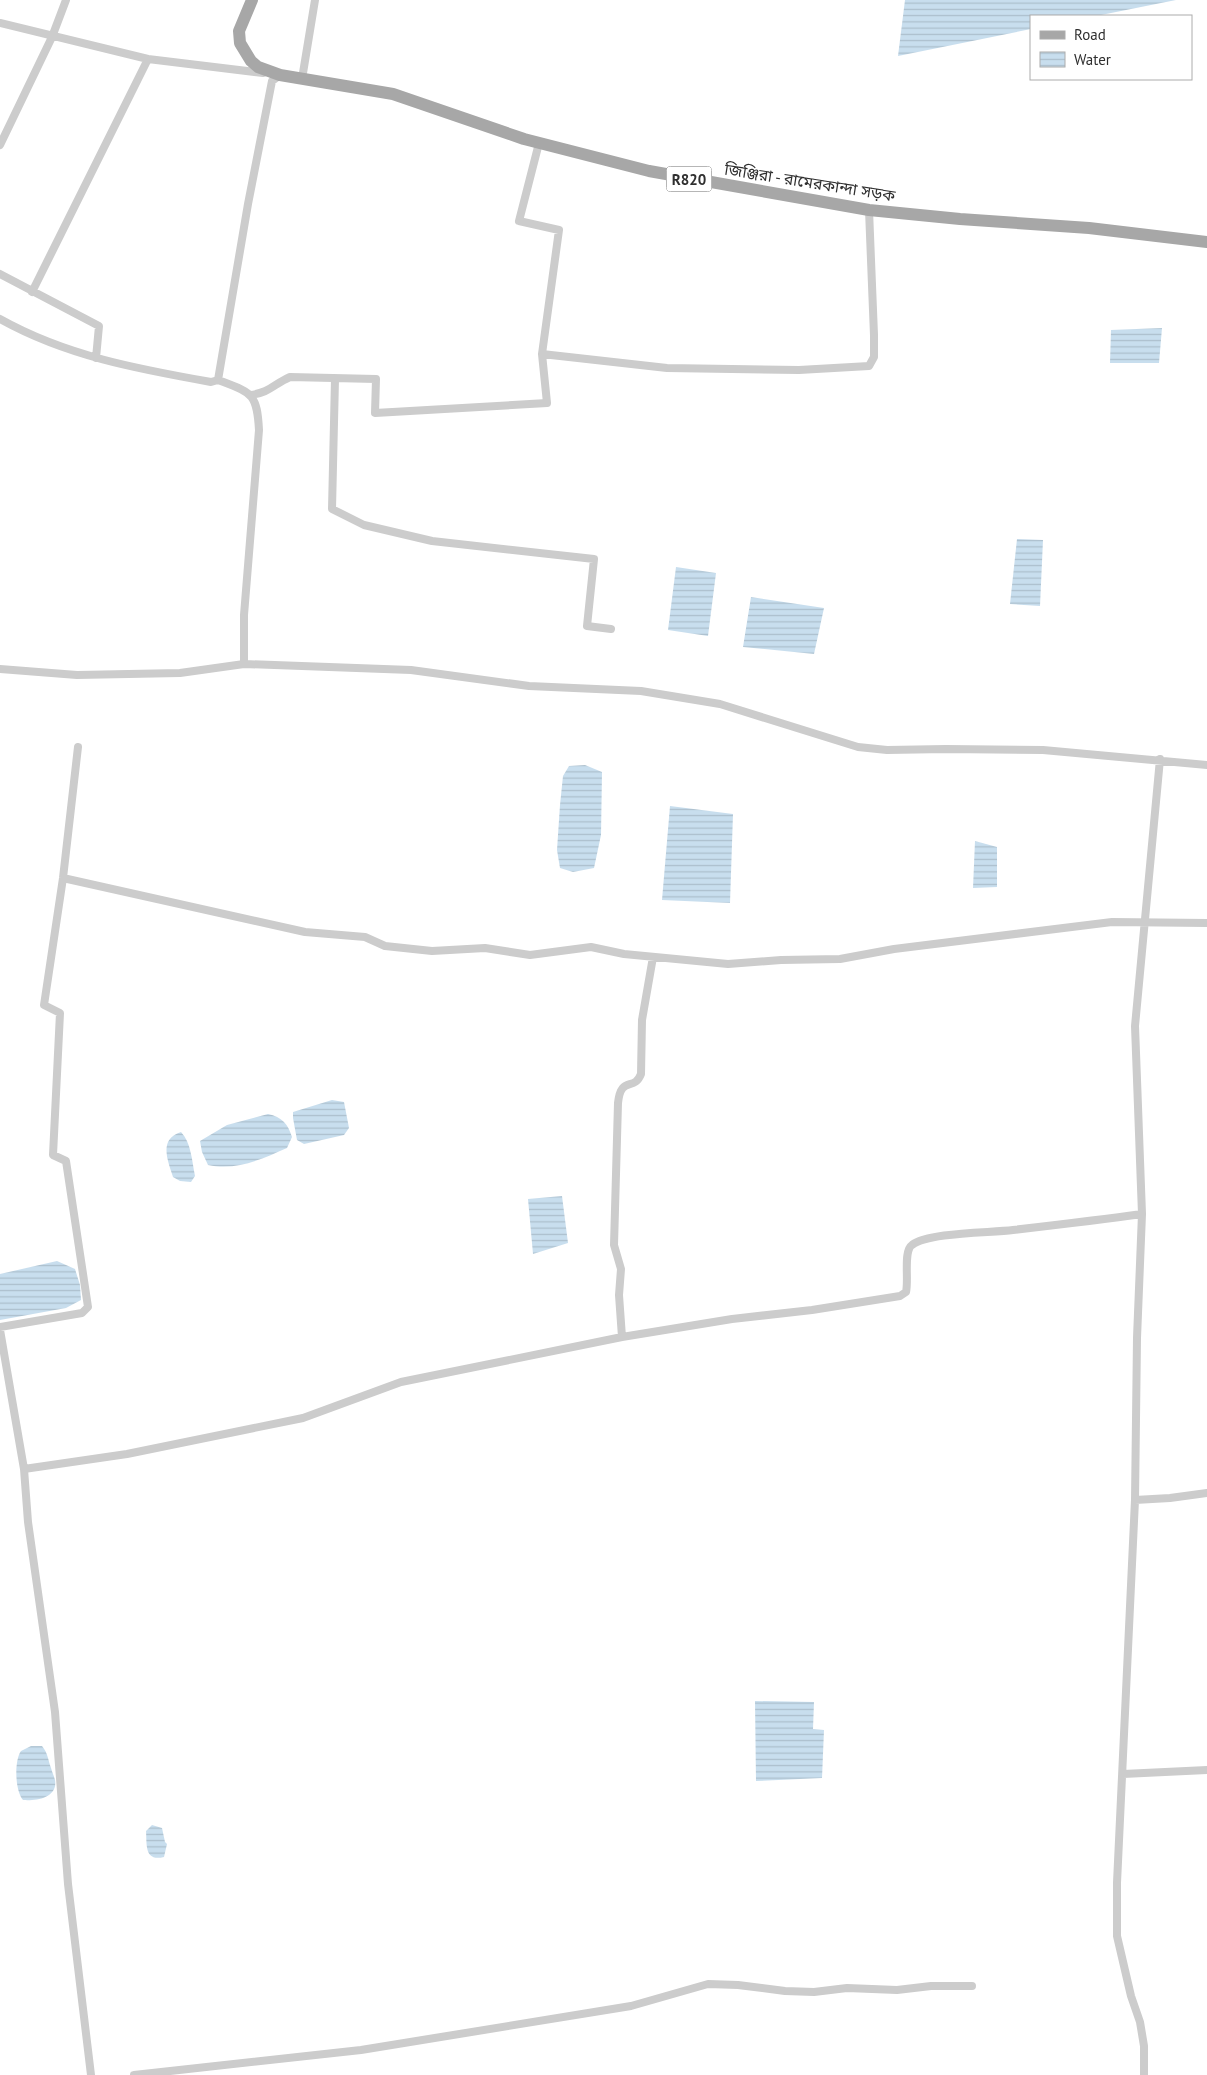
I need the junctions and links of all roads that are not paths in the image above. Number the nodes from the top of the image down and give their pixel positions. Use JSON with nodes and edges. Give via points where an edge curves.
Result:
{"nodes":[{"id":1,"x":66,"y":0,"type":"edge"},
{"id":2,"x":252,"y":0,"type":"edge"},
{"id":3,"x":315,"y":0,"type":"edge"},
{"id":4,"x":0,"y":23,"type":"edge"},
{"id":5,"x":52,"y":37,"type":"junction"},
{"id":6,"x":148,"y":59,"type":"junction"},
{"id":7,"x":280,"y":76,"type":"junction"},
{"id":8,"x":302,"y":79,"type":"junction"},
{"id":9,"x":539,"y":143,"type":"junction"},
{"id":10,"x":0,"y":145,"type":"edge"},
{"id":11,"x":869,"y":210,"type":"junction"},
{"id":12,"x":1207,"y":242,"type":"edge"},
{"id":13,"x":0,"y":274,"type":"edge"},
{"id":14,"x":32,"y":292,"type":"junction"},
{"id":15,"x":0,"y":319,"type":"edge"},
{"id":16,"x":542,"y":354,"type":"junction"},
{"id":17,"x":96,"y":358,"type":"junction"},
{"id":18,"x":335,"y":379,"type":"junction"},
{"id":19,"x":218,"y":380,"type":"junction"},
{"id":20,"x":250,"y":395,"type":"junction"},
{"id":21,"x":611,"y":629,"type":"dead end"},
{"id":22,"x":244,"y":664,"type":"junction"},
{"id":23,"x":0,"y":670,"type":"edge"},
{"id":24,"x":78,"y":747,"type":"dead end"},
{"id":25,"x":1160,"y":759,"type":"junction"},
{"id":26,"x":1207,"y":765,"type":"edge"},
{"id":27,"x":63,"y":878,"type":"junction"},
{"id":28,"x":1207,"y":923,"type":"edge"},
{"id":29,"x":653,"y":957,"type":"junction"},
{"id":30,"x":1142,"y":1214,"type":"junction"},
{"id":31,"x":0,"y":1329,"type":"edge"},
{"id":32,"x":622,"y":1337,"type":"junction"},
{"id":33,"x":24,"y":1469,"type":"junction"},
{"id":34,"x":1207,"y":1492,"type":"edge"},
{"id":35,"x":1135,"y":1500,"type":"junction"},
{"id":36,"x":1207,"y":1770,"type":"edge"},
{"id":37,"x":1123,"y":1774,"type":"junction"},
{"id":38,"x":972,"y":1986,"type":"dead end"},
{"id":39,"x":91,"y":2075,"type":"edge"},
{"id":40,"x":134,"y":2075,"type":"edge"},
{"id":41,"x":1144,"y":2075,"type":"edge"}],
"edges":[{"from":1,"to":5,"type":"street"},
{"from":2,"to":7,"type":"main road","name":"জিঞ্জিরা - রামেরকান্দা সড়ক","number":"R820","via":[[240,31],[240,42],[250,61]]},
{"from":3,"to":8,"type":"street"},
{"from":4,"to":5,"type":"street"},
{"from":5,"to":6,"type":"street"},
{"from":5,"to":10,"type":"street"},
{"from":6,"to":7,"type":"street"},
{"from":6,"to":14,"type":"street"},
{"from":7,"to":8,"type":"main road","name":"জিঞ্জিরা - রামেরকান্দা সড়ক","number":"R820"},
{"from":7,"to":19,"type":"street","via":[[272,81]]},
{"from":8,"to":9,"type":"main road","name":"জিঞ্জিরা - রামেরকান্দা সড়ক","number":"R820","via":[[393,94]]},
{"from":9,"to":11,"type":"main road","name":"জিঞ্জিরা - রামেরকান্দা সড়ক","number":"R820","via":[[649,171]]},
{"from":9,"to":16,"type":"street","via":[[519,221],[559,230]]},
{"from":11,"to":12,"type":"main road","name":"জিঞ্জিরা - রামেরকান্দা সড়ক","number":"R820","via":[[1089,228]]},
{"from":11,"to":16,"type":"street","via":[[874,335],[874,357],[869,366],[799,370],[667,368]]},
{"from":13,"to":14,"type":"street"},
{"from":14,"to":17,"type":"street","via":[[98,326]]},
{"from":15,"to":17,"type":"street","via":[[67,350]]},
{"from":16,"to":18,"type":"street","via":[[547,403],[375,413],[376,379]]},
{"from":17,"to":19,"type":"street","via":[[133,368],[211,382]]},
{"from":18,"to":20,"type":"street","via":[[290,376],[279,381],[270,391]]},
{"from":18,"to":21,"type":"street","via":[[332,509],[364,525],[432,541],[594,559],[587,626]]},
{"from":19,"to":20,"type":"street"},
{"from":20,"to":22,"type":"street","via":[[258,407],[258,430],[244,614]]},
{"from":22,"to":23,"type":"street","via":[[180,673],[77,675]]},
{"from":22,"to":25,"type":"street","via":[[412,670],[529,686],[641,692],[720,704],[858,747],[887,750],[1043,750]]},
{"from":24,"to":27,"type":"street"},
{"from":25,"to":26,"type":"street"},
{"from":25,"to":30,"type":"street","via":[[1135,1026]]},
{"from":27,"to":29,"type":"street","via":[[305,932],[365,937],[385,946],[432,951],[485,948],[530,955],[591,947]]},
{"from":27,"to":31,"type":"street","via":[[44,1005],[60,1012],[54,1155],[66,1161],[88,1306],[82,1313]]},
{"from":28,"to":29,"type":"street","via":[[1112,922],[894,949],[840,959],[728,964]]},
{"from":29,"to":32,"type":"street","via":[[642,1020],[642,1074],[636,1082],[622,1087],[618,1103],[614,1245],[621,1269]]},
{"from":30,"to":32,"type":"street","via":[[927,1238],[911,1245],[907,1252],[908,1284],[906,1292],[900,1296]]},
{"from":30,"to":35,"type":"street","via":[[1136,1338]]},
{"from":31,"to":33,"type":"street"},
{"from":32,"to":33,"type":"street","via":[[401,1382],[303,1418],[127,1454]]},
{"from":33,"to":39,"type":"street","via":[[28,1522],[55,1712],[68,1884]]},
{"from":34,"to":35,"type":"street"},
{"from":35,"to":37,"type":"street"},
{"from":36,"to":37,"type":"street"},
{"from":37,"to":41,"type":"street","via":[[1117,1936],[1140,2022]]},
{"from":38,"to":40,"type":"street","via":[[897,1990],[847,1988],[814,1992],[708,1984],[631,2006],[361,2050]]}]}
